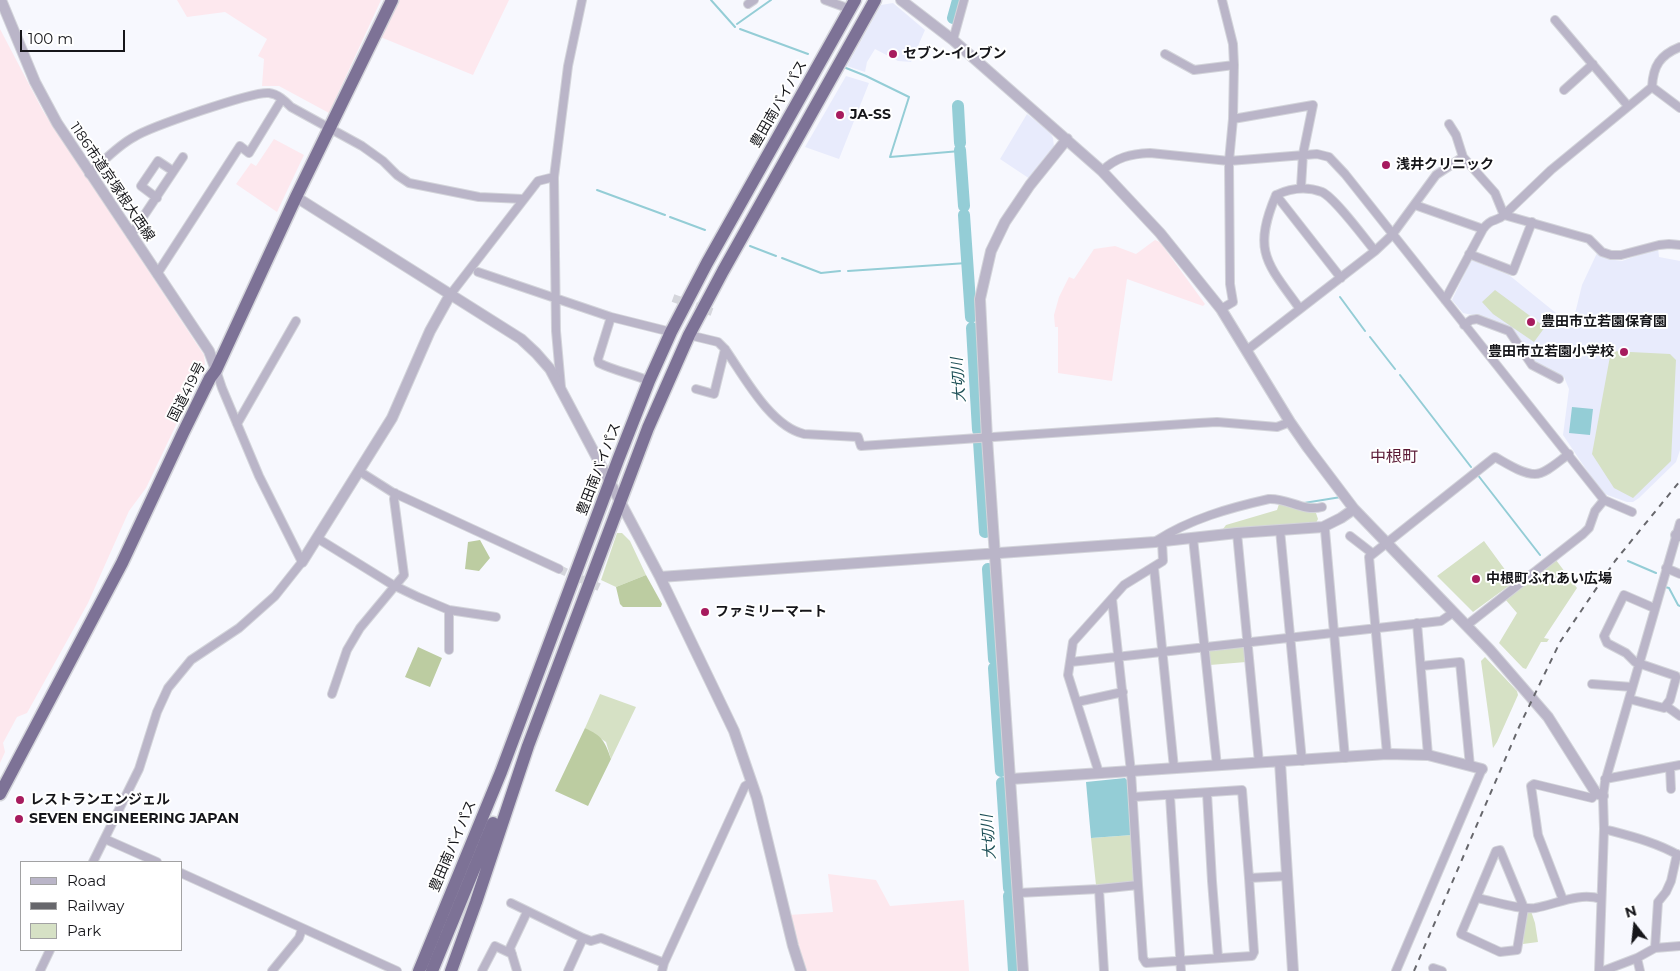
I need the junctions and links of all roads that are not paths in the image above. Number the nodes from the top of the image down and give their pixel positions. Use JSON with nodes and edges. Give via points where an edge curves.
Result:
{"nodes":[{"id":1,"x":1,"y":0,"type":"edge"},
{"id":2,"x":392,"y":0,"type":"edge"},
{"id":3,"x":582,"y":0,"type":"edge"},
{"id":4,"x":825,"y":0,"type":"edge"},
{"id":5,"x":866,"y":0,"type":"edge"},
{"id":6,"x":875,"y":0,"type":"edge"},
{"id":7,"x":901,"y":0,"type":"edge"},
{"id":8,"x":964,"y":0,"type":"edge"},
{"id":9,"x":1222,"y":0,"type":"edge"},
{"id":10,"x":853,"y":4,"type":"edge"},
{"id":11,"x":1555,"y":20,"type":"dead end"},
{"id":12,"x":953,"y":40,"type":"junction"},
{"id":13,"x":1680,"y":47,"type":"edge"},
{"id":14,"x":1165,"y":54,"type":"dead end"},
{"id":15,"x":1593,"y":64,"type":"junction"},
{"id":16,"x":1234,"y":65,"type":"junction"},
{"id":17,"x":1652,"y":87,"type":"junction"},
{"id":18,"x":1564,"y":90,"type":"dead end"},
{"id":19,"x":282,"y":99,"type":"junction"},
{"id":20,"x":799,"y":99,"type":"junction"},
{"id":21,"x":1628,"y":106,"type":"junction"},
{"id":22,"x":1680,"y":108,"type":"edge"},
{"id":23,"x":1233,"y":119,"type":"junction"},
{"id":24,"x":1449,"y":124,"type":"dead end"},
{"id":25,"x":330,"y":130,"type":"junction"},
{"id":26,"x":1067,"y":140,"type":"junction"},
{"id":27,"x":1303,"y":154,"type":"junction"},
{"id":28,"x":183,"y":157,"type":"dead end"},
{"id":29,"x":1463,"y":157,"type":"junction"},
{"id":30,"x":1229,"y":161,"type":"junction"},
{"id":31,"x":1102,"y":171,"type":"junction"},
{"id":32,"x":173,"y":172,"type":"junction"},
{"id":33,"x":89,"y":174,"type":"junction"},
{"id":34,"x":554,"y":176,"type":"junction"},
{"id":35,"x":1301,"y":187,"type":"junction"},
{"id":36,"x":1276,"y":195,"type":"junction"},
{"id":37,"x":296,"y":197,"type":"junction"},
{"id":38,"x":156,"y":198,"type":"junction"},
{"id":39,"x":522,"y":200,"type":"junction"},
{"id":40,"x":1415,"y":205,"type":"junction"},
{"id":41,"x":1504,"y":215,"type":"junction"},
{"id":42,"x":1532,"y":222,"type":"junction"},
{"id":43,"x":1483,"y":229,"type":"junction"},
{"id":44,"x":131,"y":235,"type":"junction"},
{"id":45,"x":1392,"y":235,"type":"junction"},
{"id":46,"x":1680,"y":246,"type":"edge"},
{"id":47,"x":1375,"y":251,"type":"junction"},
{"id":48,"x":1469,"y":254,"type":"junction"},
{"id":49,"x":478,"y":272,"type":"dead end"},
{"id":50,"x":157,"y":274,"type":"junction"},
{"id":51,"x":1341,"y":278,"type":"junction"},
{"id":52,"x":450,"y":295,"type":"junction"},
{"id":53,"x":555,"y":297,"type":"junction"},
{"id":54,"x":1445,"y":300,"type":"junction"},
{"id":55,"x":1300,"y":309,"type":"junction"},
{"id":56,"x":1221,"y":310,"type":"junction"},
{"id":57,"x":611,"y":316,"type":"junction"},
{"id":58,"x":296,"y":321,"type":"dead end"},
{"id":59,"x":1464,"y":325,"type":"junction"},
{"id":60,"x":671,"y":332,"type":"junction"},
{"id":61,"x":689,"y":335,"type":"junction"},
{"id":62,"x":725,"y":349,"type":"junction"},
{"id":63,"x":1247,"y":350,"type":"junction"},
{"id":64,"x":216,"y":370,"type":"junction"},
{"id":65,"x":673,"y":370,"type":"junction"},
{"id":66,"x":1559,"y":379,"type":"dead end"},
{"id":67,"x":649,"y":381,"type":"junction"},
{"id":68,"x":561,"y":387,"type":"junction"},
{"id":69,"x":696,"y":390,"type":"dead end"},
{"id":70,"x":1290,"y":422,"type":"junction"},
{"id":71,"x":237,"y":424,"type":"junction"},
{"id":72,"x":987,"y":438,"type":"junction"},
{"id":73,"x":1569,"y":454,"type":"junction"},
{"id":74,"x":359,"y":471,"type":"junction"},
{"id":75,"x":610,"y":476,"type":"junction"},
{"id":76,"x":395,"y":493,"type":"junction"},
{"id":77,"x":1604,"y":500,"type":"junction"},
{"id":78,"x":622,"y":506,"type":"junction"},
{"id":79,"x":1322,"y":507,"type":"dead end"},
{"id":80,"x":1354,"y":509,"type":"junction"},
{"id":81,"x":1632,"y":512,"type":"dead end"},
{"id":82,"x":1680,"y":523,"type":"edge"},
{"id":83,"x":1323,"y":526,"type":"junction"},
{"id":84,"x":1280,"y":530,"type":"junction"},
{"id":85,"x":1237,"y":533,"type":"junction"},
{"id":86,"x":1350,"y":536,"type":"dead end"},
{"id":87,"x":1678,"y":536,"type":"edge"},
{"id":88,"x":316,"y":538,"type":"junction"},
{"id":89,"x":1193,"y":538,"type":"junction"},
{"id":90,"x":1158,"y":542,"type":"junction"},
{"id":91,"x":1386,"y":543,"type":"junction"},
{"id":92,"x":1372,"y":553,"type":"junction"},
{"id":93,"x":996,"y":554,"type":"junction"},
{"id":94,"x":302,"y":562,"type":"junction"},
{"id":95,"x":1154,"y":568,"type":"junction"},
{"id":96,"x":1666,"y":568,"type":"junction"},
{"id":97,"x":559,"y":570,"type":"tunnel mouth"},
{"id":98,"x":1680,"y":574,"type":"edge"},
{"id":99,"x":660,"y":576,"type":"junction"},
{"id":100,"x":396,"y":586,"type":"junction"},
{"id":101,"x":1112,"y":599,"type":"junction"},
{"id":102,"x":1654,"y":608,"type":"junction"},
{"id":103,"x":449,"y":610,"type":"junction"},
{"id":104,"x":1454,"y":612,"type":"junction"},
{"id":105,"x":561,"y":613,"type":"junction"},
{"id":106,"x":496,"y":617,"type":"dead end"},
{"id":107,"x":1417,"y":623,"type":"junction"},
{"id":108,"x":1468,"y":626,"type":"junction"},
{"id":109,"x":1374,"y":627,"type":"junction"},
{"id":110,"x":1333,"y":632,"type":"junction"},
{"id":111,"x":1291,"y":636,"type":"junction"},
{"id":112,"x":1247,"y":642,"type":"junction"},
{"id":113,"x":1205,"y":647,"type":"junction"},
{"id":114,"x":449,"y":650,"type":"dead end"},
{"id":115,"x":1162,"y":652,"type":"junction"},
{"id":116,"x":1119,"y":658,"type":"junction"},
{"id":117,"x":1070,"y":662,"type":"junction"},
{"id":118,"x":1638,"y":663,"type":"junction"},
{"id":119,"x":1421,"y":666,"type":"junction"},
{"id":120,"x":1592,"y":684,"type":"dead end"},
{"id":121,"x":1632,"y":687,"type":"junction"},
{"id":122,"x":1123,"y":692,"type":"junction"},
{"id":123,"x":332,"y":694,"type":"dead end"},
{"id":124,"x":1629,"y":699,"type":"junction"},
{"id":125,"x":1077,"y":702,"type":"junction"},
{"id":126,"x":1666,"y":706,"type":"junction"},
{"id":127,"x":522,"y":716,"type":"junction"},
{"id":128,"x":1680,"y":716,"type":"edge"},
{"id":129,"x":528,"y":746,"type":"junction"},
{"id":130,"x":1387,"y":754,"type":"junction"},
{"id":131,"x":1428,"y":755,"type":"junction"},
{"id":132,"x":1345,"y":758,"type":"junction"},
{"id":133,"x":1302,"y":761,"type":"junction"},
{"id":134,"x":1280,"y":762,"type":"junction"},
{"id":135,"x":1259,"y":763,"type":"junction"},
{"id":136,"x":1680,"y":765,"type":"edge"},
{"id":137,"x":1217,"y":766,"type":"junction"},
{"id":138,"x":1470,"y":766,"type":"junction"},
{"id":139,"x":1670,"y":767,"type":"junction"},
{"id":140,"x":1174,"y":768,"type":"junction"},
{"id":141,"x":1482,"y":769,"type":"joint"},
{"id":142,"x":1131,"y":772,"type":"junction"},
{"id":143,"x":1099,"y":773,"type":"junction"},
{"id":144,"x":1011,"y":779,"type":"junction"},
{"id":145,"x":1605,"y":779,"type":"junction"},
{"id":146,"x":752,"y":782,"type":"junction"},
{"id":147,"x":1671,"y":789,"type":"dead end"},
{"id":148,"x":1207,"y":793,"type":"junction"},
{"id":149,"x":0,"y":794,"type":"edge"},
{"id":150,"x":1599,"y":794,"type":"junction"},
{"id":151,"x":1170,"y":796,"type":"junction"},
{"id":152,"x":1133,"y":797,"type":"junction"},
{"id":153,"x":1604,"y":829,"type":"junction"},
{"id":154,"x":105,"y":838,"type":"junction"},
{"id":155,"x":1678,"y":855,"type":"edge"},
{"id":156,"x":94,"y":861,"type":"edge"},
{"id":157,"x":155,"y":861,"type":"edge"},
{"id":158,"x":182,"y":873,"type":"edge"},
{"id":159,"x":1288,"y":876,"type":"junction"},
{"id":160,"x":1249,"y":878,"type":"junction"},
{"id":161,"x":1138,"y":885,"type":"junction"},
{"id":162,"x":1099,"y":889,"type":"junction"},
{"id":163,"x":1018,"y":893,"type":"junction"},
{"id":164,"x":461,"y":896,"type":"junction"},
{"id":165,"x":1477,"y":898,"type":"junction"},
{"id":166,"x":1601,"y":899,"type":"junction"},
{"id":167,"x":1563,"y":900,"type":"junction"},
{"id":168,"x":511,"y":903,"type":"dead end"},
{"id":169,"x":1524,"y":908,"type":"junction"},
{"id":170,"x":527,"y":912,"type":"junction"},
{"id":171,"x":302,"y":929,"type":"junction"},
{"id":172,"x":583,"y":938,"type":"junction"},
{"id":173,"x":1680,"y":946,"type":"edge"},
{"id":174,"x":1655,"y":948,"type":"junction"},
{"id":175,"x":50,"y":951,"type":"edge"},
{"id":176,"x":512,"y":954,"type":"junction"},
{"id":177,"x":1218,"y":957,"type":"junction"},
{"id":178,"x":1637,"y":958,"type":"junction"},
{"id":179,"x":1180,"y":960,"type":"junction"},
{"id":180,"x":663,"y":967,"type":"edge"},
{"id":181,"x":1432,"y":968,"type":"dead end"},
{"id":182,"x":40,"y":971,"type":"edge"},
{"id":183,"x":272,"y":971,"type":"edge"},
{"id":184,"x":397,"y":971,"type":"edge"},
{"id":185,"x":419,"y":971,"type":"edge"},
{"id":186,"x":428,"y":971,"type":"edge"},
{"id":187,"x":432,"y":971,"type":"edge"},
{"id":188,"x":450,"y":971,"type":"edge"},
{"id":189,"x":482,"y":971,"type":"edge"},
{"id":190,"x":517,"y":971,"type":"edge"},
{"id":191,"x":568,"y":971,"type":"edge"},
{"id":192,"x":801,"y":971,"type":"edge"},
{"id":193,"x":1023,"y":971,"type":"edge"},
{"id":194,"x":1104,"y":971,"type":"edge"},
{"id":195,"x":1181,"y":971,"type":"edge"},
{"id":196,"x":1293,"y":971,"type":"edge"},
{"id":197,"x":1396,"y":971,"type":"edge"},
{"id":198,"x":1442,"y":971,"type":"edge"},
{"id":199,"x":1599,"y":971,"type":"edge"},
{"id":200,"x":1603,"y":971,"type":"edge"},
{"id":201,"x":1640,"y":971,"type":"edge"}],
"edges":[{"from":1,"to":33,"type":"street","name":"1186市道京塚根大西線","via":[[40,94]]},
{"from":2,"to":25,"type":"highway","name":"国道419号"},
{"from":3,"to":34,"type":"street","via":[[568,66]]},
{"from":4,"to":10,"type":"street"},
{"from":5,"to":20,"type":"highway","via":[[831,61]]},
{"from":6,"to":61,"type":"highway"},
{"from":7,"to":12,"type":"street"},
{"from":8,"to":12,"type":"street"},
{"from":9,"to":16,"type":"street","via":[[1233,44]]},
{"from":10,"to":20,"type":"highway","name":"豊田南バイパス"},
{"from":11,"to":15,"type":"street"},
{"from":12,"to":26,"type":"street"},
{"from":13,"to":17,"type":"street","via":[[1659,60],[1652,74]]},
{"from":14,"to":16,"type":"street","via":[[1194,70]]},
{"from":15,"to":18,"type":"street"},
{"from":15,"to":21,"type":"street"},
{"from":16,"to":23,"type":"street"},
{"from":17,"to":21,"type":"street"},
{"from":17,"to":22,"type":"street"},
{"from":19,"to":25,"type":"street"},
{"from":19,"to":33,"type":"street","via":[[268,93],[248,96],[160,125],[126,141]]},
{"from":19,"to":50,"type":"street","via":[[249,153],[240,146]]},
{"from":20,"to":60,"type":"highway","name":"豊田南バイパス","via":[[706,263]]},
{"from":21,"to":41,"type":"street","via":[[1551,170]]},
{"from":23,"to":27,"type":"street","via":[[1312,106]]},
{"from":23,"to":30,"type":"street"},
{"from":24,"to":29,"type":"street"},
{"from":25,"to":37,"type":"highway","name":"国道419号"},
{"from":25,"to":39,"type":"street","via":[[362,146],[409,183],[479,197]]},
{"from":26,"to":31,"type":"street"},
{"from":26,"to":72,"type":"street","via":[[1017,203],[991,251],[980,299]]},
{"from":27,"to":30,"type":"street"},
{"from":27,"to":35,"type":"street"},
{"from":27,"to":45,"type":"street","via":[[1329,157]]},
{"from":28,"to":32,"type":"street"},
{"from":29,"to":40,"type":"street","via":[[1436,175]]},
{"from":29,"to":41,"type":"street","via":[[1495,193]]},
{"from":30,"to":31,"type":"street","via":[[1150,153],[1111,162]]},
{"from":30,"to":56,"type":"street","via":[[1233,302]]},
{"from":31,"to":56,"type":"street","via":[[1160,233]]},
{"from":32,"to":38,"type":"street"},
{"from":32,"to":38,"type":"street","via":[[158,161],[141,186]]},
{"from":33,"to":44,"type":"street","name":"1186市道京塚根大西線"},
{"from":34,"to":39,"type":"street","via":[[538,181]]},
{"from":34,"to":53,"type":"street"},
{"from":35,"to":36,"type":"street"},
{"from":35,"to":47,"type":"street","via":[[1323,193]]},
{"from":36,"to":51,"type":"street"},
{"from":36,"to":55,"type":"street","via":[[1264,235],[1265,254],[1269,266]]},
{"from":37,"to":52,"type":"street"},
{"from":37,"to":64,"type":"highway","name":"国道419号"},
{"from":38,"to":44,"type":"street"},
{"from":39,"to":52,"type":"street"},
{"from":40,"to":43,"type":"street"},
{"from":40,"to":45,"type":"street"},
{"from":41,"to":42,"type":"street"},
{"from":41,"to":43,"type":"street","via":[[1489,221]]},
{"from":42,"to":46,"type":"street","via":[[1589,238],[1602,252],[1611,256],[1670,244]]},
{"from":42,"to":48,"type":"street","via":[[1513,271]]},
{"from":43,"to":48,"type":"street"},
{"from":44,"to":50,"type":"street","name":"1186市道京塚根大西線"},
{"from":45,"to":47,"type":"street"},
{"from":45,"to":54,"type":"street"},
{"from":47,"to":51,"type":"street"},
{"from":48,"to":54,"type":"street"},
{"from":49,"to":53,"type":"street"},
{"from":50,"to":64,"type":"street","name":"1186市道京塚根大西線","via":[[209,351]]},
{"from":51,"to":55,"type":"street"},
{"from":52,"to":68,"type":"street","via":[[530,346]]},
{"from":52,"to":74,"type":"street","via":[[430,331],[392,418]]},
{"from":53,"to":57,"type":"street"},
{"from":53,"to":68,"type":"street"},
{"from":54,"to":59,"type":"street"},
{"from":55,"to":63,"type":"street"},
{"from":56,"to":63,"type":"street"},
{"from":57,"to":60,"type":"street"},
{"from":57,"to":67,"type":"street","via":[[599,364]]},
{"from":58,"to":71,"type":"street"},
{"from":59,"to":66,"type":"street","via":[[1477,319],[1509,331],[1532,365]]},
{"from":59,"to":73,"type":"street"},
{"from":60,"to":67,"type":"highway","name":"豊田南バイパス"},
{"from":61,"to":62,"type":"street","via":[[718,342]]},
{"from":61,"to":65,"type":"highway"},
{"from":62,"to":69,"type":"street","via":[[714,394]]},
{"from":62,"to":72,"type":"street","via":[[765,407],[796,432],[858,437],[861,446]]},
{"from":63,"to":70,"type":"street"},
{"from":64,"to":71,"type":"street"},
{"from":64,"to":149,"type":"highway","name":"国道419号","via":[[122,563]]},
{"from":65,"to":75,"type":"highway","via":[[647,407],[625,466]]},
{"from":65,"to":78,"type":"highway"},
{"from":67,"to":75,"type":"highway","name":"豊田南バイパス"},
{"from":68,"to":75,"type":"street"},
{"from":70,"to":72,"type":"street","via":[[1277,427],[1217,422]]},
{"from":70,"to":80,"type":"street"},
{"from":71,"to":94,"type":"street"},
{"from":72,"to":93,"type":"street"},
{"from":73,"to":77,"type":"street"},
{"from":73,"to":91,"type":"street","via":[[1535,474],[1495,457]]},
{"from":74,"to":76,"type":"street"},
{"from":74,"to":88,"type":"street"},
{"from":75,"to":78,"type":"street"},
{"from":75,"to":105,"type":"highway","name":"豊田南バイパス"},
{"from":76,"to":97,"type":"street"},
{"from":76,"to":100,"type":"street","via":[[404,575]]},
{"from":77,"to":81,"type":"street"},
{"from":77,"to":108,"type":"street","via":[[1583,534]]},
{"from":78,"to":99,"type":"street"},
{"from":78,"to":105,"type":"highway","via":[[613,508],[608,514],[585,574]]},
{"from":78,"to":129,"type":"highway"},
{"from":79,"to":90,"type":"street","via":[[1313,510],[1278,498],[1269,499],[1204,517],[1173,530]]},
{"from":80,"to":83,"type":"street"},
{"from":80,"to":91,"type":"street"},
{"from":82,"to":87,"type":"street"},
{"from":83,"to":84,"type":"street"},
{"from":83,"to":110,"type":"street","via":[[1326,530]]},
{"from":84,"to":85,"type":"street"},
{"from":84,"to":111,"type":"street"},
{"from":85,"to":89,"type":"street"},
{"from":85,"to":112,"type":"street"},
{"from":86,"to":92,"type":"street"},
{"from":87,"to":96,"type":"street"},
{"from":88,"to":94,"type":"street"},
{"from":88,"to":100,"type":"street"},
{"from":89,"to":90,"type":"street"},
{"from":89,"to":113,"type":"street"},
{"from":90,"to":93,"type":"street"},
{"from":90,"to":95,"type":"street","via":[[1163,561]]},
{"from":91,"to":92,"type":"street"},
{"from":91,"to":104,"type":"street"},
{"from":92,"to":109,"type":"street","via":[[1369,557]]},
{"from":93,"to":99,"type":"street"},
{"from":93,"to":144,"type":"street"},
{"from":94,"to":154,"type":"street","via":[[275,596],[239,628],[191,660],[168,688],[156,712],[140,769]]},
{"from":95,"to":101,"type":"street","via":[[1124,585]]},
{"from":95,"to":115,"type":"street"},
{"from":96,"to":98,"type":"street"},
{"from":96,"to":102,"type":"street"},
{"from":99,"to":146,"type":"street","via":[[734,731]]},
{"from":100,"to":103,"type":"street"},
{"from":100,"to":123,"type":"street","via":[[360,628]]},
{"from":101,"to":116,"type":"street"},
{"from":101,"to":117,"type":"street","via":[[1073,642]]},
{"from":102,"to":118,"type":"street"},
{"from":102,"to":118,"type":"street","via":[[1624,596],[1604,636],[1607,643]]},
{"from":103,"to":106,"type":"street"},
{"from":103,"to":114,"type":"street"},
{"from":104,"to":107,"type":"street","via":[[1441,620]]},
{"from":104,"to":108,"type":"street"},
{"from":105,"to":127,"type":"highway","name":"豊田南バイパス"},
{"from":107,"to":109,"type":"street"},
{"from":107,"to":119,"type":"street"},
{"from":108,"to":150,"type":"street","via":[[1548,717]]},
{"from":109,"to":110,"type":"street"},
{"from":109,"to":130,"type":"street"},
{"from":110,"to":111,"type":"street"},
{"from":110,"to":132,"type":"street"},
{"from":111,"to":112,"type":"street"},
{"from":111,"to":133,"type":"street"},
{"from":112,"to":113,"type":"street"},
{"from":112,"to":135,"type":"street"},
{"from":113,"to":115,"type":"street"},
{"from":113,"to":137,"type":"street"},
{"from":115,"to":116,"type":"street"},
{"from":115,"to":140,"type":"street"},
{"from":116,"to":117,"type":"street"},
{"from":116,"to":122,"type":"street"},
{"from":117,"to":125,"type":"street","via":[[1068,675]]},
{"from":118,"to":121,"type":"street"},
{"from":118,"to":126,"type":"street","via":[[1676,676]]},
{"from":119,"to":131,"type":"street"},
{"from":119,"to":138,"type":"street","via":[[1460,662]]},
{"from":120,"to":121,"type":"street"},
{"from":121,"to":124,"type":"street"},
{"from":122,"to":125,"type":"street"},
{"from":122,"to":142,"type":"street"},
{"from":124,"to":126,"type":"street","via":[[1662,708]]},
{"from":124,"to":145,"type":"street"},
{"from":125,"to":143,"type":"street"},
{"from":126,"to":128,"type":"street"},
{"from":127,"to":164,"type":"highway","via":[[512,758]]},
{"from":127,"to":185,"type":"highway","name":"豊田南バイパス"},
{"from":129,"to":164,"type":"highway"},
{"from":129,"to":188,"type":"highway"},
{"from":130,"to":131,"type":"street"},
{"from":130,"to":132,"type":"street"},
{"from":131,"to":138,"type":"street"},
{"from":132,"to":133,"type":"street"},
{"from":133,"to":134,"type":"street"},
{"from":134,"to":135,"type":"street"},
{"from":134,"to":159,"type":"street"},
{"from":135,"to":137,"type":"street"},
{"from":136,"to":139,"type":"street"},
{"from":137,"to":140,"type":"street"},
{"from":138,"to":141,"type":"street"},
{"from":139,"to":145,"type":"street"},
{"from":139,"to":147,"type":"street"},
{"from":140,"to":142,"type":"street"},
{"from":141,"to":197,"type":"street"},
{"from":142,"to":143,"type":"street"},
{"from":142,"to":152,"type":"street"},
{"from":143,"to":144,"type":"street"},
{"from":144,"to":163,"type":"street"},
{"from":145,"to":150,"type":"street"},
{"from":146,"to":180,"type":"street","via":[[745,786]]},
{"from":146,"to":192,"type":"street"},
{"from":148,"to":151,"type":"street"},
{"from":148,"to":160,"type":"street","via":[[1242,790]]},
{"from":148,"to":177,"type":"street"},
{"from":150,"to":153,"type":"street"},
{"from":150,"to":167,"type":"street","via":[[1592,798],[1534,784],[1531,786],[1538,835]]},
{"from":151,"to":152,"type":"street"},
{"from":151,"to":179,"type":"street"},
{"from":152,"to":161,"type":"street"},
{"from":153,"to":155,"type":"street","via":[[1651,842]]},
{"from":153,"to":166,"type":"street"},
{"from":154,"to":156,"type":"street"},
{"from":154,"to":157,"type":"street"},
{"from":155,"to":174,"type":"street","via":[[1671,882],[1658,902]]},
{"from":158,"to":171,"type":"street"},
{"from":159,"to":160,"type":"street"},
{"from":159,"to":196,"type":"street"},
{"from":160,"to":177,"type":"street","via":[[1254,952],[1252,956]]},
{"from":161,"to":162,"type":"street"},
{"from":161,"to":179,"type":"street","via":[[1143,958],[1146,963]]},
{"from":162,"to":163,"type":"street"},
{"from":162,"to":194,"type":"street"},
{"from":163,"to":193,"type":"street"},
{"from":164,"to":186,"type":"highway"},
{"from":164,"to":187,"type":"highway"},
{"from":165,"to":169,"type":"street"},
{"from":165,"to":169,"type":"street","via":[[1496,851],[1500,850]]},
{"from":165,"to":169,"type":"street","via":[[1461,934],[1500,952],[1517,950]]},
{"from":166,"to":167,"type":"street"},
{"from":166,"to":199,"type":"street"},
{"from":167,"to":169,"type":"street"},
{"from":168,"to":170,"type":"street"},
{"from":170,"to":172,"type":"street"},
{"from":170,"to":176,"type":"street","via":[[510,948]]},
{"from":171,"to":183,"type":"street","via":[[299,938]]},
{"from":171,"to":184,"type":"street"},
{"from":172,"to":180,"type":"street","via":[[591,941],[601,938]]},
{"from":172,"to":191,"type":"street"},
{"from":173,"to":174,"type":"street"},
{"from":174,"to":178,"type":"street"},
{"from":175,"to":182,"type":"street"},
{"from":176,"to":189,"type":"street","via":[[495,946]]},
{"from":176,"to":190,"type":"street"},
{"from":177,"to":179,"type":"street"},
{"from":178,"to":200,"type":"street"},
{"from":178,"to":201,"type":"street"},
{"from":179,"to":195,"type":"street"},
{"from":181,"to":198,"type":"street"}]}
